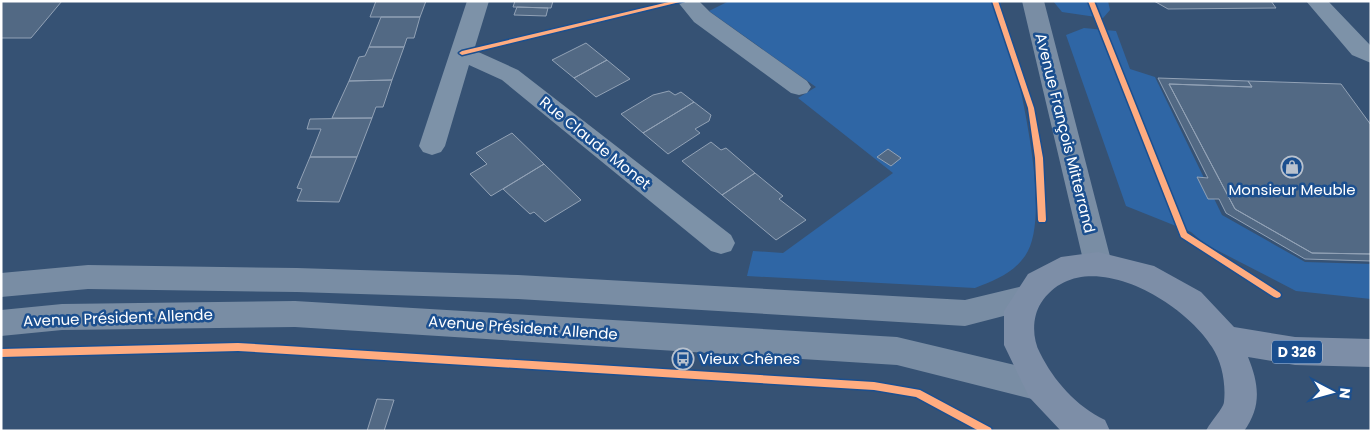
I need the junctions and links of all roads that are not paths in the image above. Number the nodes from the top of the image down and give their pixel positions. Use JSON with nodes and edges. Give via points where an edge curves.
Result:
{"nodes":[{"id":1,"x":478,"y":1,"type":"edge"},
{"id":2,"x":687,"y":1,"type":"edge"},
{"id":3,"x":1033,"y":1,"type":"edge"},
{"id":4,"x":1316,"y":1,"type":"edge"},
{"id":5,"x":462,"y":53,"type":"junction"},
{"id":6,"x":1371,"y":56,"type":"edge"},
{"id":7,"x":798,"y":87,"type":"dead end"},
{"id":8,"x":432,"y":146,"type":"dead end"},
{"id":9,"x":721,"y":243,"type":"dead end"},
{"id":10,"x":1098,"y":264,"type":"junction"},
{"id":11,"x":1,"y":285,"type":"edge"},
{"id":12,"x":1027,"y":298,"type":"junction"},
{"id":13,"x":1,"y":323,"type":"edge"},
{"id":14,"x":1225,"y":340,"type":"junction"},
{"id":15,"x":1371,"y":354,"type":"edge"},
{"id":16,"x":1040,"y":386,"type":"junction"},
{"id":17,"x":1094,"y":431,"type":"edge"},
{"id":18,"x":1223,"y":431,"type":"edge"}],
"edges":[{"from":1,"to":5,"type":"street"},
{"from":2,"to":7,"type":"street","via":[[702,17]]},
{"from":3,"to":10,"type":"main road","name":"Avenue François Mitterrand"},
{"from":4,"to":6,"type":"street","via":[[1360,50]]},
{"from":5,"to":8,"type":"street"},
{"from":5,"to":9,"type":"street","name":"Rue Claude Monet","via":[[510,75]]},
{"from":10,"to":12,"type":"main road","via":[[1062,269],[1038,283]]},
{"from":10,"to":14,"type":"main road","via":[[1144,276],[1190,301]]},
{"from":11,"to":12,"type":"main road","via":[[88,277],[306,280],[518,287],[965,313]]},
{"from":12,"to":16,"type":"main road","via":[[1019,311],[1020,345]]},
{"from":13,"to":16,"type":"main road","name":"Avenue Président Allende","via":[[62,317],[305,314],[897,352]]},
{"from":14,"to":15,"type":"main road","number":"D 326","via":[[1295,352]]},
{"from":14,"to":18,"type":"main road","via":[[1240,376],[1240,409]]},
{"from":16,"to":17,"type":"main road","via":[[1076,423]]}]}
